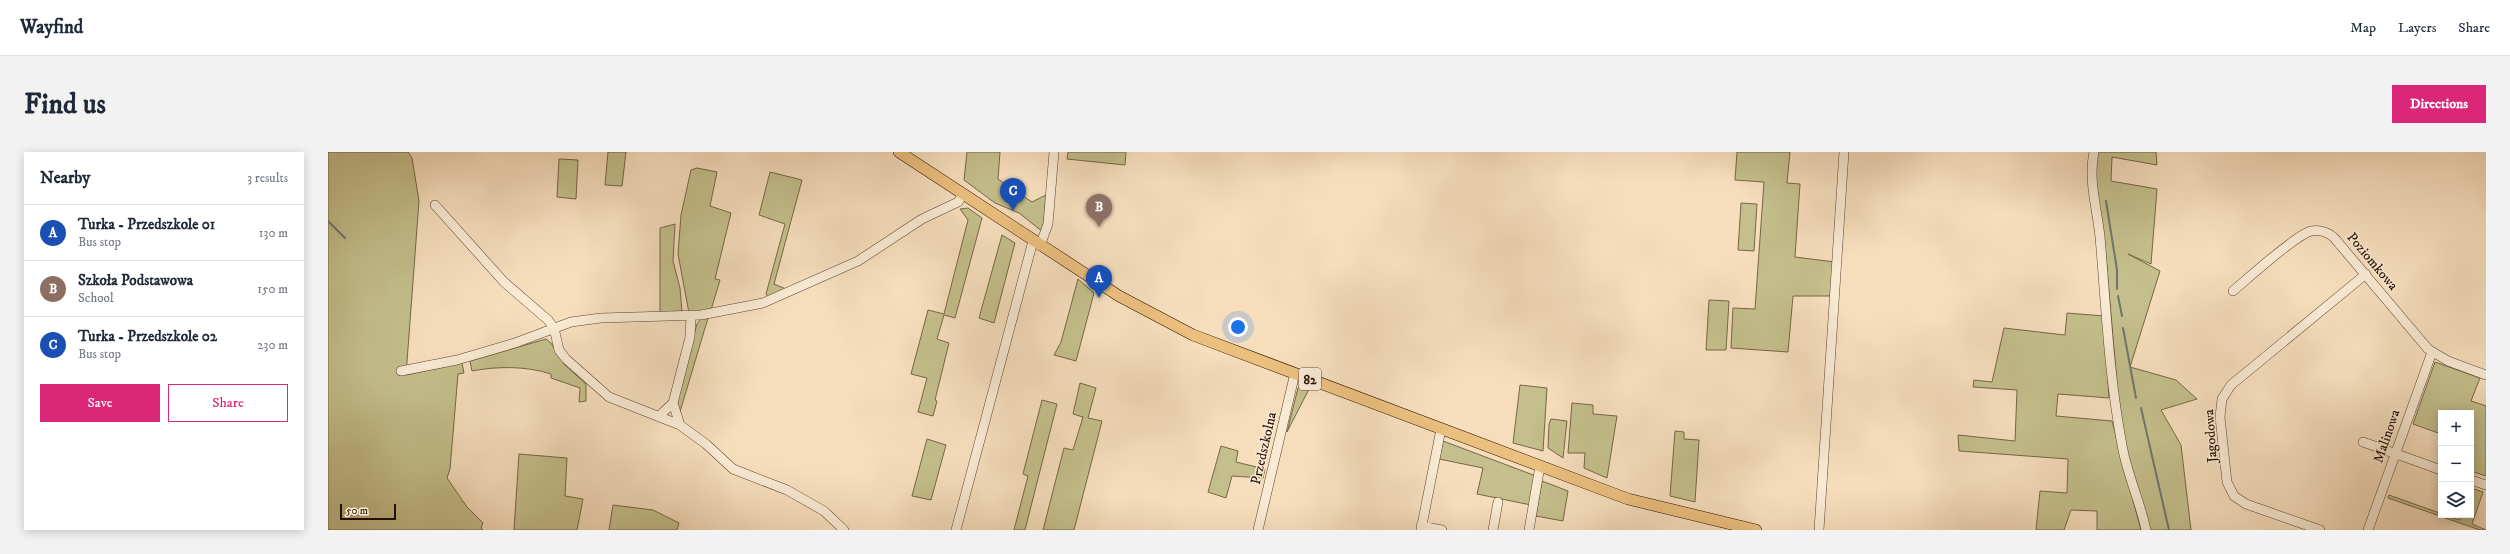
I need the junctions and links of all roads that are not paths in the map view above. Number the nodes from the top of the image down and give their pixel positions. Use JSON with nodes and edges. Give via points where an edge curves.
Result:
{"nodes":[{"id":1,"x":899,"y":152,"type":"edge"},
{"id":2,"x":1054,"y":152,"type":"edge"},
{"id":3,"x":1844,"y":152,"type":"edge"},
{"id":4,"x":2094,"y":152,"type":"edge"},
{"id":5,"x":962,"y":196,"type":"junction"},
{"id":6,"x":435,"y":205,"type":"dead end"},
{"id":7,"x":1037,"y":243,"type":"junction"},
{"id":8,"x":2366,"y":274,"type":"junction"},
{"id":9,"x":2233,"y":291,"type":"dead end"},
{"id":10,"x":691,"y":316,"type":"junction"},
{"id":11,"x":554,"y":328,"type":"junction"},
{"id":12,"x":2432,"y":352,"type":"junction"},
{"id":13,"x":401,"y":371,"type":"dead end"},
{"id":14,"x":1296,"y":374,"type":"junction"},
{"id":15,"x":2486,"y":374,"type":"edge"},
{"id":16,"x":673,"y":403,"type":"junction"},
{"id":17,"x":659,"y":416,"type":"junction"},
{"id":18,"x":680,"y":425,"type":"junction"},
{"id":19,"x":1440,"y":429,"type":"junction"},
{"id":20,"x":2363,"y":442,"type":"dead end"},
{"id":21,"x":2394,"y":453,"type":"junction"},
{"id":22,"x":1540,"y":466,"type":"junction"},
{"id":23,"x":2438,"y":469,"type":"edge"},
{"id":24,"x":2474,"y":481,"type":"edge"},
{"id":25,"x":2486,"y":485,"type":"edge"},
{"id":26,"x":1498,"y":502,"type":"dead end"},
{"id":27,"x":1421,"y":528,"type":"edge"},
{"id":28,"x":844,"y":530,"type":"edge"},
{"id":29,"x":956,"y":530,"type":"edge"},
{"id":30,"x":1258,"y":530,"type":"edge"},
{"id":31,"x":1442,"y":530,"type":"edge"},
{"id":32,"x":1493,"y":530,"type":"edge"},
{"id":33,"x":1528,"y":530,"type":"edge"},
{"id":34,"x":1756,"y":530,"type":"edge"},
{"id":35,"x":1819,"y":530,"type":"edge"},
{"id":36,"x":2146,"y":530,"type":"edge"},
{"id":37,"x":2320,"y":530,"type":"edge"},
{"id":38,"x":2368,"y":530,"type":"edge"}],
"edges":[{"from":1,"to":5,"type":"main road","number":"82"},
{"from":2,"to":7,"type":"street","via":[[1048,224]]},
{"from":3,"to":35,"type":"street"},
{"from":4,"to":36,"type":"street","via":[[2093,187],[2118,426],[2128,472],[2142,509]]},
{"from":5,"to":7,"type":"main road","number":"82"},
{"from":5,"to":10,"type":"street","via":[[958,202],[922,219],[868,255],[834,272],[763,303],[725,312]]},
{"from":6,"to":11,"type":"street","via":[[504,282]]},
{"from":7,"to":14,"type":"main road","number":"82","via":[[1119,296],[1159,318]]},
{"from":7,"to":29,"type":"street"},
{"from":8,"to":9,"type":"street","name":"Poziomkowa","via":[[2334,236],[2326,232],[2311,231],[2287,246]]},
{"from":8,"to":12,"type":"street","name":"Poziomkowa"},
{"from":8,"to":37,"type":"street","name":"Jagodowa","via":[[2232,385],[2220,407],[2228,482],[2234,496],[2246,504]]},
{"from":10,"to":11,"type":"street","via":[[598,318],[564,323]]},
{"from":10,"to":16,"type":"street","via":[[690,337]]},
{"from":11,"to":13,"type":"street","via":[[465,358]]},
{"from":11,"to":17,"type":"street","via":[[559,350],[598,388],[616,401]]},
{"from":12,"to":15,"type":"street","name":"Poziomkowa","via":[[2448,361]]},
{"from":12,"to":21,"type":"street","name":"Malinowa"},
{"from":14,"to":19,"type":"main road","number":"82"},
{"from":14,"to":30,"type":"street","name":"Przedszkolna"},
{"from":16,"to":17,"type":"street"},
{"from":16,"to":18,"type":"street"},
{"from":17,"to":18,"type":"street"},
{"from":18,"to":28,"type":"street","via":[[706,444],[732,469],[787,490],[824,511]]},
{"from":19,"to":22,"type":"main road","number":"82"},
{"from":19,"to":27,"type":"street"},
{"from":20,"to":21,"type":"street"},
{"from":21,"to":23,"type":"street"},
{"from":21,"to":38,"type":"street","name":"Malinowa"},
{"from":22,"to":33,"type":"street"},
{"from":22,"to":34,"type":"main road","number":"82","via":[[1628,499]]},
{"from":24,"to":25,"type":"street"},
{"from":26,"to":32,"type":"street"},
{"from":27,"to":31,"type":"street"}]}
